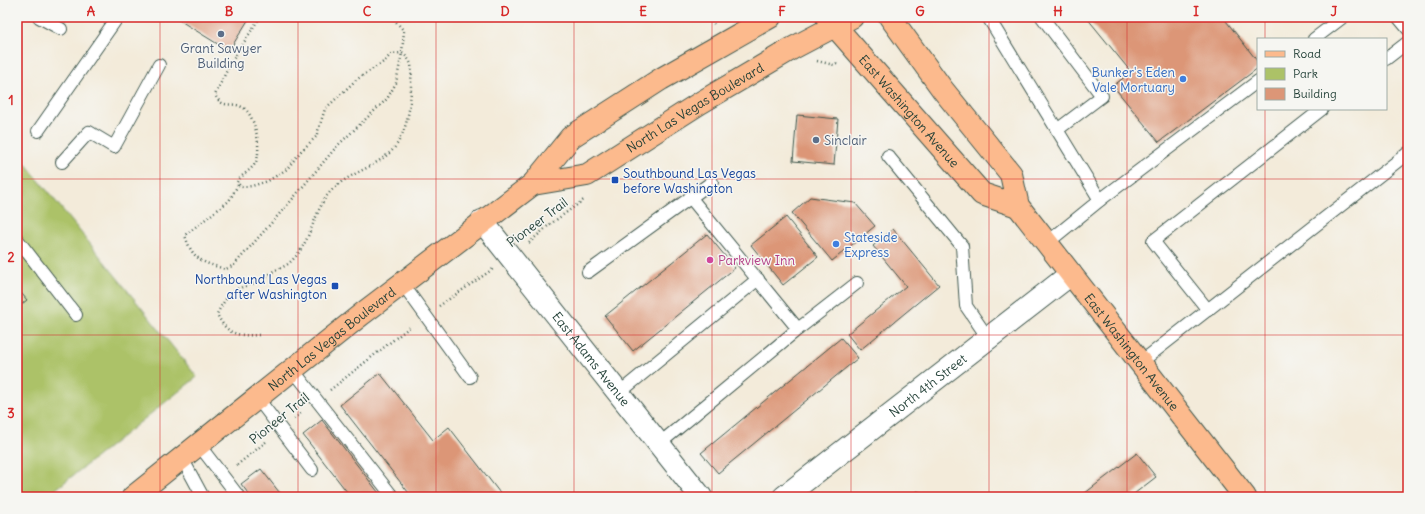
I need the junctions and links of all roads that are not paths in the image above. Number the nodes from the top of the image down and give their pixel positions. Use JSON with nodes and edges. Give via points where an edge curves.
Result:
{"nodes":[{"id":1,"x":39,"y":17,"type":"edge"},
{"id":2,"x":770,"y":17,"type":"edge"},
{"id":3,"x":890,"y":17,"type":"edge"},
{"id":4,"x":988,"y":17,"type":"edge"},
{"id":5,"x":1042,"y":17,"type":"edge"},
{"id":6,"x":1343,"y":17,"type":"edge"},
{"id":7,"x":1398,"y":17,"type":"edge"},
{"id":8,"x":117,"y":18,"type":"edge"},
{"id":9,"x":838,"y":20,"type":"edge"},
{"id":10,"x":61,"y":29,"type":"dead end"},
{"id":11,"x":1408,"y":29,"type":"edge"},
{"id":12,"x":1315,"y":38,"type":"edge"},
{"id":13,"x":1408,"y":42,"type":"edge"},
{"id":14,"x":1387,"y":58,"type":"edge"},
{"id":15,"x":159,"y":65,"type":"dead end"},
{"id":16,"x":1257,"y":82,"type":"edge"},
{"id":17,"x":1321,"y":110,"type":"edge"},
{"id":18,"x":1057,"y":130,"type":"junction"},
{"id":19,"x":38,"y":131,"type":"dead end"},
{"id":20,"x":1408,"y":153,"type":"edge"},
{"id":21,"x":888,"y":156,"type":"dead end"},
{"id":22,"x":62,"y":162,"type":"dead end"},
{"id":23,"x":712,"y":182,"type":"dead end"},
{"id":24,"x":533,"y":184,"type":"junction"},
{"id":25,"x":690,"y":197,"type":"junction"},
{"id":26,"x":1100,"y":200,"type":"junction"},
{"id":27,"x":1018,"y":206,"type":"junction"},
{"id":28,"x":482,"y":221,"type":"junction"},
{"id":29,"x":17,"y":239,"type":"edge"},
{"id":30,"x":1047,"y":243,"type":"junction"},
{"id":31,"x":588,"y":272,"type":"dead end"},
{"id":32,"x":1071,"y":274,"type":"junction"},
{"id":33,"x":758,"y":279,"type":"junction"},
{"id":34,"x":402,"y":283,"type":"junction"},
{"id":35,"x":857,"y":284,"type":"dead end"},
{"id":36,"x":1208,"y":310,"type":"junction"},
{"id":37,"x":76,"y":315,"type":"dead end"},
{"id":38,"x":798,"y":329,"type":"junction"},
{"id":39,"x":988,"y":338,"type":"junction"},
{"id":40,"x":1141,"y":362,"type":"junction"},
{"id":41,"x":293,"y":370,"type":"junction"},
{"id":42,"x":470,"y":377,"type":"dead end"},
{"id":43,"x":619,"y":392,"type":"junction"},
{"id":44,"x":258,"y":399,"type":"junction"},
{"id":45,"x":659,"y":444,"type":"junction"},
{"id":46,"x":191,"y":452,"type":"junction"},
{"id":47,"x":312,"y":470,"type":"dead end"},
{"id":48,"x":133,"y":497,"type":"edge"},
{"id":49,"x":203,"y":497,"type":"edge"},
{"id":50,"x":239,"y":497,"type":"edge"},
{"id":51,"x":393,"y":497,"type":"edge"},
{"id":52,"x":701,"y":497,"type":"edge"},
{"id":53,"x":784,"y":497,"type":"edge"},
{"id":54,"x":1245,"y":497,"type":"edge"}],
"edges":[{"from":1,"to":10,"type":"lane"},
{"from":2,"to":24,"type":"main road","name":"North Las Vegas Boulevard","via":[[661,79],[571,137]]},
{"from":3,"to":27,"type":"main road","name":"East Washington Avenue","via":[[943,90],[1011,174]]},
{"from":4,"to":18,"type":"lane"},
{"from":5,"to":18,"type":"lane","via":[[1102,96]]},
{"from":6,"to":12,"type":"lane"},
{"from":7,"to":11,"type":"lane"},
{"from":8,"to":19,"type":"lane"},
{"from":9,"to":24,"type":"main road","name":"North Las Vegas Boulevard","via":[[587,175]]},
{"from":9,"to":27,"type":"main road","name":"East Washington Avenue","via":[[857,52],[982,194]]},
{"from":13,"to":14,"type":"lane"},
{"from":15,"to":22,"type":"lane","via":[[114,147],[89,132]]},
{"from":16,"to":26,"type":"lane"},
{"from":17,"to":36,"type":"lane","via":[[1153,241]]},
{"from":18,"to":26,"type":"lane"},
{"from":20,"to":36,"type":"lane"},
{"from":21,"to":39,"type":"lane","via":[[962,246],[966,306]]},
{"from":23,"to":25,"type":"lane"},
{"from":24,"to":28,"type":"main road","name":"North Las Vegas Boulevard"},
{"from":25,"to":31,"type":"lane"},
{"from":25,"to":33,"type":"lane"},
{"from":26,"to":30,"type":"lane"},
{"from":27,"to":30,"type":"main road","name":"East Washington Avenue"},
{"from":28,"to":34,"type":"main road","name":"North Las Vegas Boulevard"},
{"from":28,"to":43,"type":"street","name":"East Adams Avenue"},
{"from":29,"to":37,"type":"lane"},
{"from":30,"to":32,"type":"main road","name":"East Washington Avenue"},
{"from":32,"to":39,"type":"street","name":"North 4th Street"},
{"from":32,"to":40,"type":"main road","name":"East Washington Avenue"},
{"from":33,"to":38,"type":"lane"},
{"from":33,"to":43,"type":"lane"},
{"from":34,"to":41,"type":"main road","name":"North Las Vegas Boulevard"},
{"from":34,"to":42,"type":"lane"},
{"from":35,"to":38,"type":"lane"},
{"from":36,"to":40,"type":"lane"},
{"from":38,"to":45,"type":"lane"},
{"from":39,"to":53,"type":"street","name":"North 4th Street"},
{"from":40,"to":54,"type":"main road","name":"East Washington Avenue"},
{"from":41,"to":44,"type":"main road","name":"North Las Vegas Boulevard"},
{"from":41,"to":51,"type":"lane"},
{"from":43,"to":45,"type":"street","name":"East Adams Avenue"},
{"from":44,"to":46,"type":"main road","name":"North Las Vegas Boulevard"},
{"from":44,"to":47,"type":"lane"},
{"from":45,"to":52,"type":"street","name":"East Adams Avenue"},
{"from":46,"to":48,"type":"main road","name":"North Las Vegas Boulevard"},
{"from":46,"to":49,"type":"lane"},
{"from":46,"to":50,"type":"lane","via":[[223,476]]}]}
